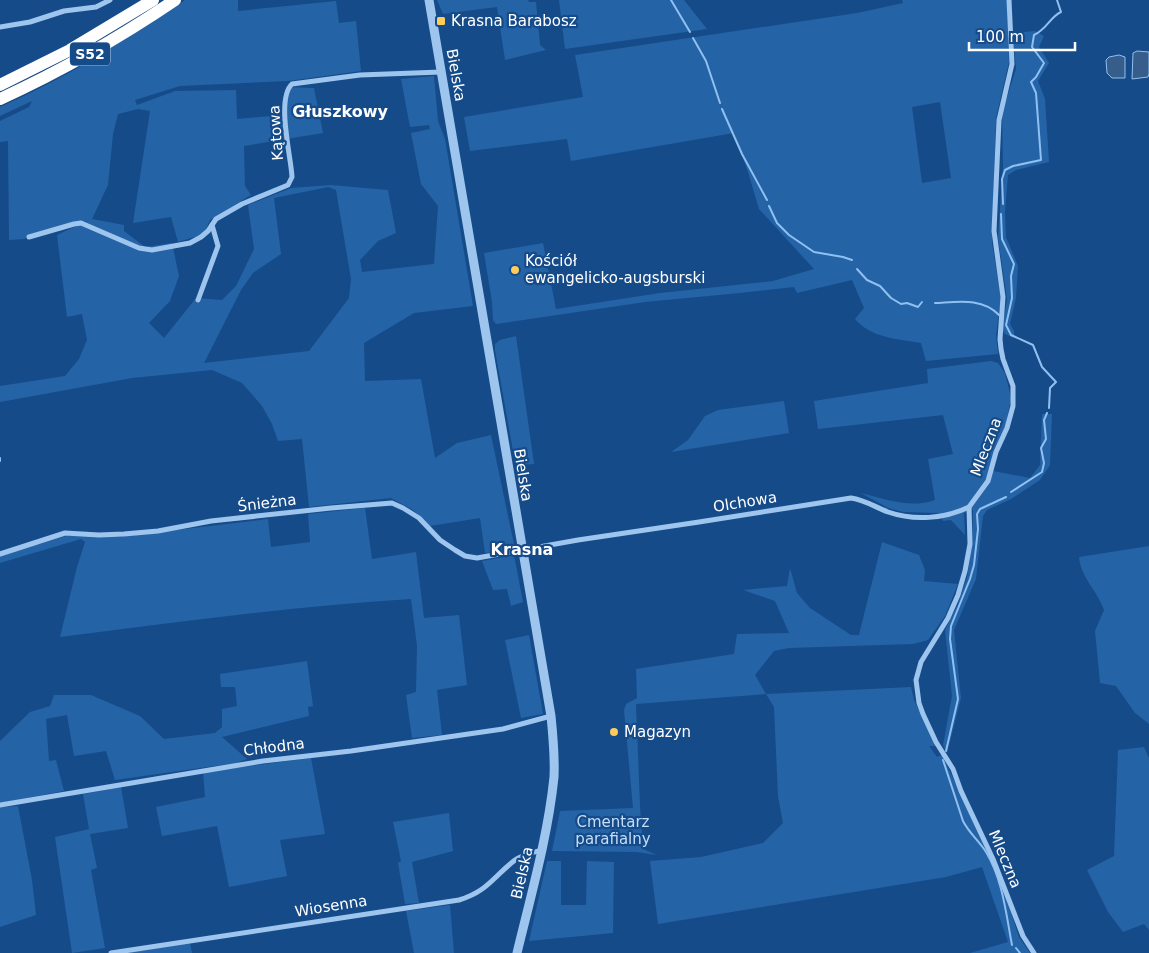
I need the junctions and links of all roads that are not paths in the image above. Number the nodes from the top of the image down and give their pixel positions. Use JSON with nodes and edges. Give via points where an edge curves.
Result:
{"nodes":[{"id":1,"x":110,"y":0,"type":"edge"},
{"id":2,"x":144,"y":0,"type":"edge"},
{"id":3,"x":153,"y":0,"type":"edge"},
{"id":4,"x":175,"y":0,"type":"edge"},
{"id":5,"x":429,"y":0,"type":"edge"},
{"id":6,"x":1009,"y":0,"type":"edge"},
{"id":7,"x":120,"y":21,"type":"junction"},
{"id":8,"x":0,"y":26,"type":"edge"},
{"id":9,"x":441,"y":72,"type":"junction"},
{"id":10,"x":0,"y":85,"type":"edge"},
{"id":11,"x":0,"y":99,"type":"edge"},
{"id":12,"x":212,"y":225,"type":"junction"},
{"id":13,"x":29,"y":237,"type":"dead end"},
{"id":14,"x":198,"y":300,"type":"dead end"},
{"id":15,"x":969,"y":507,"type":"junction"},
{"id":16,"x":522,"y":550,"type":"junction"},
{"id":17,"x":0,"y":554,"type":"edge"},
{"id":18,"x":551,"y":716,"type":"junction"},
{"id":19,"x":0,"y":805,"type":"edge"},
{"id":20,"x":541,"y":850,"type":"junction"},
{"id":21,"x":111,"y":953,"type":"edge"},
{"id":22,"x":517,"y":953,"type":"edge"},
{"id":23,"x":1034,"y":953,"type":"edge"}],
"edges":[{"from":1,"to":8,"type":"street","via":[[96,7]]},
{"from":2,"to":7,"type":"highway"},
{"from":3,"to":7,"type":"highway","number":"S52"},
{"from":4,"to":11,"type":"highway","number":"S52","via":[[102,47]]},
{"from":5,"to":9,"type":"street","name":"Bielska"},
{"from":6,"to":15,"type":"street","name":"Mleczna","via":[[1012,64],[999,120],[994,232],[1003,297],[1001,349],[1013,386],[1013,406],[988,481]]},
{"from":7,"to":10,"type":"highway","number":"S52","via":[[64,54]]},
{"from":9,"to":12,"type":"street","name":"Kątowa","via":[[360,75],[292,84],[287,90],[285,110],[292,177],[288,185],[242,204],[216,219]]},
{"from":9,"to":16,"type":"street","name":"Bielska"},
{"from":12,"to":13,"type":"street","name":"Kątowa","via":[[202,237],[190,243],[152,250],[139,248],[81,223]]},
{"from":12,"to":14,"type":"street","via":[[218,246]]},
{"from":15,"to":16,"type":"street","name":"Olchowa","via":[[947,515],[912,517],[851,498]]},
{"from":15,"to":23,"type":"street","name":"Mleczna","via":[[970,544],[962,584],[948,618],[920,662],[916,692],[923,714],[953,769],[993,859],[1023,936]]},
{"from":16,"to":17,"type":"street","name":"Śnieżna","via":[[477,558],[465,556],[440,540],[419,518],[392,503],[211,521],[158,531],[98,535],[65,533]]},
{"from":16,"to":18,"type":"street","name":"Bielska"},
{"from":18,"to":19,"type":"street","name":"Chłodna","via":[[504,729],[263,761]]},
{"from":18,"to":20,"type":"street","name":"Bielska","via":[[554,776]]},
{"from":20,"to":21,"type":"street","name":"Wiosenna","via":[[516,860],[482,890],[459,900]]},
{"from":20,"to":22,"type":"street","name":"Bielska"}]}
